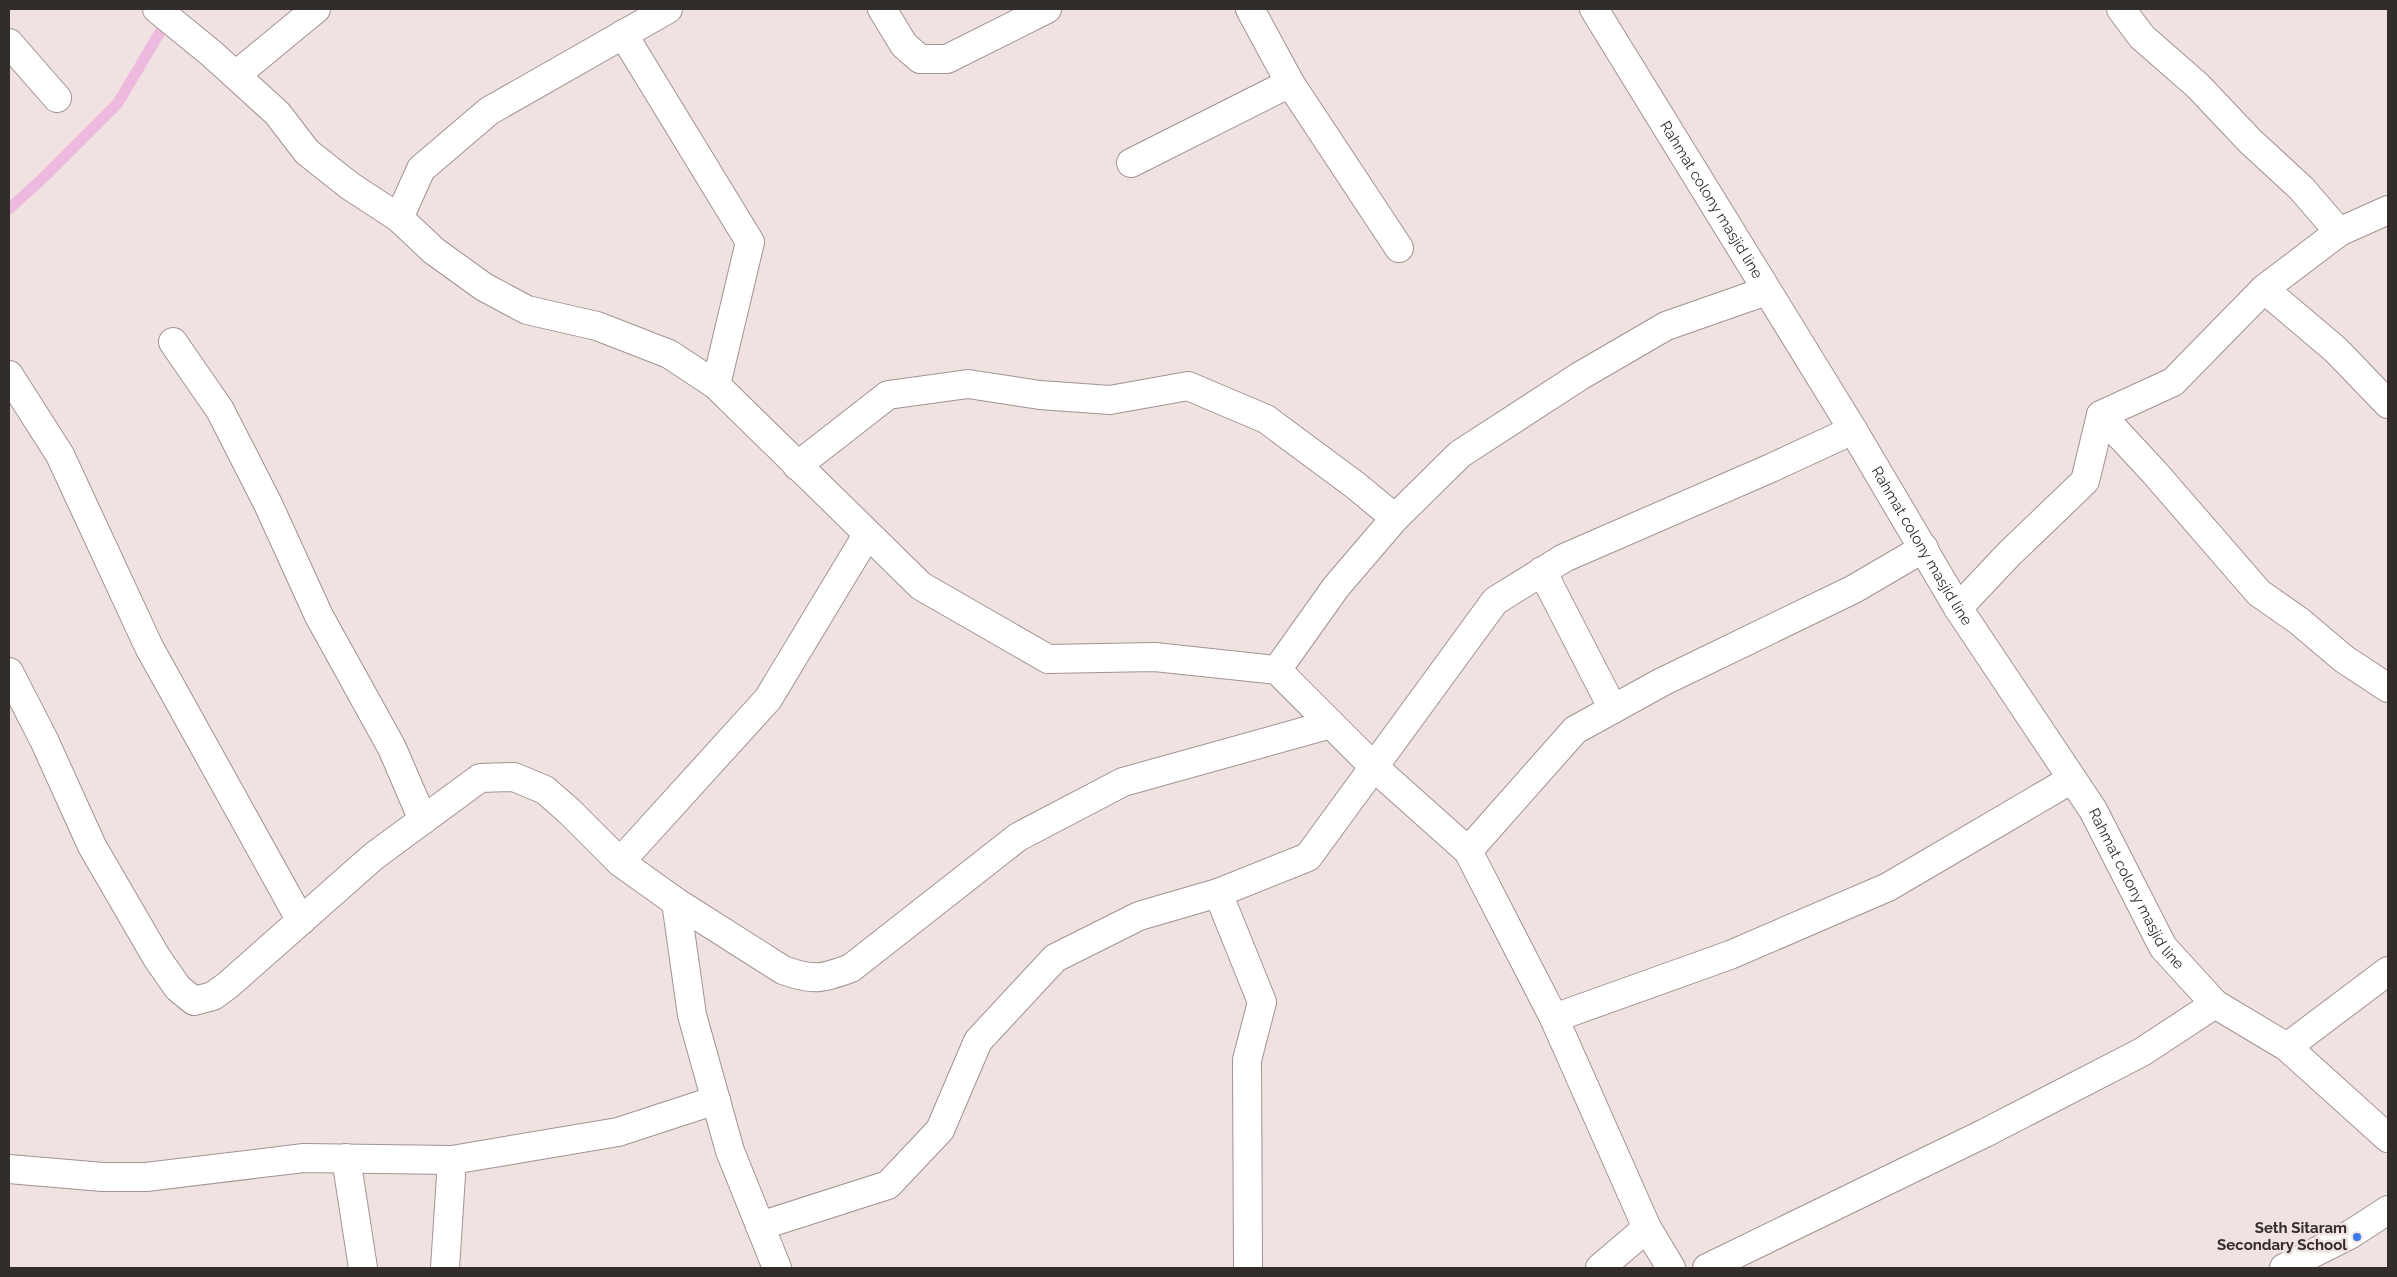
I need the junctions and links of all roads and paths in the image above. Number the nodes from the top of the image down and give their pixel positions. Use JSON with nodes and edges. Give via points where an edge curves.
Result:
{"nodes":[{"id":1,"x":157,"y":9,"type":"edge"},
{"id":2,"x":316,"y":9,"type":"edge"},
{"id":3,"x":668,"y":9,"type":"edge"},
{"id":4,"x":882,"y":9,"type":"edge"},
{"id":5,"x":1047,"y":9,"type":"edge"},
{"id":6,"x":1250,"y":9,"type":"edge"},
{"id":7,"x":1594,"y":9,"type":"edge"},
{"id":8,"x":2121,"y":9,"type":"edge"},
{"id":9,"x":623,"y":34,"type":"junction"},
{"id":10,"x":9,"y":43,"type":"edge"},
{"id":11,"x":236,"y":76,"type":"junction"},
{"id":12,"x":1290,"y":82,"type":"junction"},
{"id":13,"x":57,"y":98,"type":"dead end"},
{"id":14,"x":1130,"y":163,"type":"dead end"},
{"id":15,"x":2387,"y":212,"type":"edge"},
{"id":16,"x":399,"y":218,"type":"junction"},
{"id":17,"x":2339,"y":232,"type":"junction"},
{"id":18,"x":1399,"y":248,"type":"dead end"},
{"id":19,"x":2264,"y":289,"type":"junction"},
{"id":20,"x":1766,"y":291,"type":"junction"},
{"id":21,"x":173,"y":342,"type":"dead end"},
{"id":22,"x":9,"y":375,"type":"edge"},
{"id":23,"x":716,"y":384,"type":"junction"},
{"id":24,"x":2388,"y":404,"type":"edge"},
{"id":25,"x":2101,"y":415,"type":"junction"},
{"id":26,"x":1853,"y":430,"type":"junction"},
{"id":27,"x":797,"y":466,"type":"junction"},
{"id":28,"x":1395,"y":518,"type":"junction"},
{"id":29,"x":866,"y":535,"type":"junction"},
{"id":30,"x":1924,"y":548,"type":"junction"},
{"id":31,"x":1542,"y":572,"type":"junction"},
{"id":32,"x":1958,"y":608,"type":"junction"},
{"id":33,"x":1277,"y":670,"type":"junction"},
{"id":34,"x":9,"y":672,"type":"edge"},
{"id":35,"x":2388,"y":688,"type":"edge"},
{"id":36,"x":1612,"y":709,"type":"junction"},
{"id":37,"x":1331,"y":724,"type":"junction"},
{"id":38,"x":1374,"y":767,"type":"junction"},
{"id":39,"x":2072,"y":779,"type":"junction"},
{"id":40,"x":423,"y":820,"type":"junction"},
{"id":41,"x":1468,"y":851,"type":"junction"},
{"id":42,"x":620,"y":862,"type":"junction"},
{"id":43,"x":1218,"y":893,"type":"junction"},
{"id":44,"x":676,"y":902,"type":"junction"},
{"id":45,"x":301,"y":921,"type":"junction"},
{"id":46,"x":2388,"y":971,"type":"edge"},
{"id":47,"x":2215,"y":1004,"type":"junction"},
{"id":48,"x":1554,"y":1018,"type":"junction"},
{"id":49,"x":2287,"y":1047,"type":"junction"},
{"id":50,"x":716,"y":1100,"type":"junction"},
{"id":51,"x":2388,"y":1138,"type":"edge"},
{"id":52,"x":346,"y":1158,"type":"junction"},
{"id":53,"x":452,"y":1160,"type":"junction"},
{"id":54,"x":9,"y":1169,"type":"edge"},
{"id":55,"x":2388,"y":1210,"type":"edge"},
{"id":56,"x":760,"y":1226,"type":"junction"},
{"id":57,"x":1647,"y":1228,"type":"junction"},
{"id":58,"x":363,"y":1268,"type":"edge"},
{"id":59,"x":445,"y":1268,"type":"edge"},
{"id":60,"x":778,"y":1268,"type":"edge"},
{"id":61,"x":1248,"y":1268,"type":"edge"},
{"id":62,"x":1600,"y":1268,"type":"edge"},
{"id":63,"x":1671,"y":1268,"type":"edge"},
{"id":64,"x":1706,"y":1268,"type":"edge"},
{"id":65,"x":2284,"y":1268,"type":"edge"}],
"edges":[{"from":1,"to":11,"type":"street"},
{"from":2,"to":11,"type":"street"},
{"from":3,"to":9,"type":"street"},
{"from":4,"to":5,"type":"street","via":[[904,45],[920,59],[947,59]]},
{"from":6,"to":12,"type":"street"},
{"from":7,"to":20,"type":"street","name":"Rahmat colony masjid line"},
{"from":8,"to":17,"type":"street","via":[[2142,37],[2198,86],[2301,188]]},
{"from":9,"to":16,"type":"street","via":[[489,111],[421,169]]},
{"from":9,"to":23,"type":"street","via":[[750,242]]},
{"from":10,"to":13,"type":"street"},
{"from":11,"to":16,"type":"street","via":[[277,113],[308,152],[350,186]]},
{"from":12,"to":14,"type":"street"},
{"from":12,"to":18,"type":"street"},
{"from":15,"to":17,"type":"street"},
{"from":16,"to":23,"type":"street","via":[[434,251],[484,287],[518,306],[597,326],[669,354]]},
{"from":17,"to":19,"type":"street"},
{"from":19,"to":24,"type":"street","via":[[2336,350]]},
{"from":19,"to":25,"type":"street","via":[[2173,382]]},
{"from":20,"to":26,"type":"street","name":"Rahmat colony masjid line"},
{"from":20,"to":28,"type":"street","via":[[1666,326],[1580,376],[1460,454]]},
{"from":21,"to":40,"type":"street","via":[[220,410],[268,504],[319,616],[392,748]]},
{"from":22,"to":45,"type":"street","via":[[60,455],[149,647]]},
{"from":23,"to":27,"type":"street"},
{"from":25,"to":32,"type":"street","via":[[2086,481]]},
{"from":25,"to":35,"type":"street","via":[[2259,593],[2344,659]]},
{"from":26,"to":30,"type":"street","name":"Rahmat colony masjid line"},
{"from":26,"to":31,"type":"street","via":[[1564,558]]},
{"from":27,"to":28,"type":"street","via":[[888,395],[968,384],[1040,395],[1110,400],[1188,386],[1266,419]]},
{"from":27,"to":29,"type":"street"},
{"from":28,"to":33,"type":"street","via":[[1336,587]]},
{"from":29,"to":33,"type":"street","via":[[921,586],[1048,659],[1156,657]]},
{"from":29,"to":42,"type":"street","via":[[768,699]]},
{"from":30,"to":32,"type":"street","name":"Rahmat colony masjid line"},
{"from":30,"to":36,"type":"street","via":[[1854,590]]},
{"from":31,"to":36,"type":"street"},
{"from":31,"to":38,"type":"street","via":[[1495,601]]},
{"from":32,"to":39,"type":"street","name":"Rahmat colony masjid line"},
{"from":33,"to":37,"type":"street"},
{"from":34,"to":45,"type":"street","via":[[92,846],[178,988],[194,1001],[214,996]]},
{"from":36,"to":41,"type":"street","via":[[1575,730]]},
{"from":37,"to":38,"type":"street"},
{"from":37,"to":44,"type":"street","via":[[1123,782],[1018,837],[850,968],[824,978],[800,976],[783,970]]},
{"from":38,"to":41,"type":"street"},
{"from":38,"to":43,"type":"street","via":[[1308,857]]},
{"from":39,"to":47,"type":"street","name":"Rahmat colony masjid line","via":[[2093,810],[2163,946]]},
{"from":39,"to":48,"type":"street","via":[[1888,887],[1730,955]]},
{"from":40,"to":42,"type":"street","via":[[480,778],[514,777],[545,790]]},
{"from":40,"to":45,"type":"street","via":[[374,856]]},
{"from":41,"to":48,"type":"street"},
{"from":42,"to":44,"type":"street"},
{"from":43,"to":56,"type":"street","via":[[1139,916],[1055,958],[978,1040],[940,1130],[888,1186]]},
{"from":43,"to":61,"type":"street","via":[[1262,1002],[1247,1060]]},
{"from":44,"to":50,"type":"street","via":[[692,1015]]},
{"from":46,"to":49,"type":"street"},
{"from":47,"to":49,"type":"street","name":"Rahmat colony masjid line"},
{"from":47,"to":64,"type":"street","via":[[2142,1052],[1985,1133]]},
{"from":48,"to":57,"type":"street"},
{"from":49,"to":51,"type":"street","name":"Rahmat colony masjid line"},
{"from":50,"to":53,"type":"street","via":[[618,1132]]},
{"from":50,"to":56,"type":"street","via":[[730,1150]]},
{"from":52,"to":53,"type":"street"},
{"from":52,"to":54,"type":"street","via":[[304,1158],[146,1177],[103,1177]]},
{"from":52,"to":58,"type":"street"},
{"from":53,"to":59,"type":"street"},
{"from":55,"to":65,"type":"street","via":[[2351,1234]]},
{"from":56,"to":60,"type":"street"},
{"from":57,"to":62,"type":"street"},
{"from":57,"to":63,"type":"street"}]}
